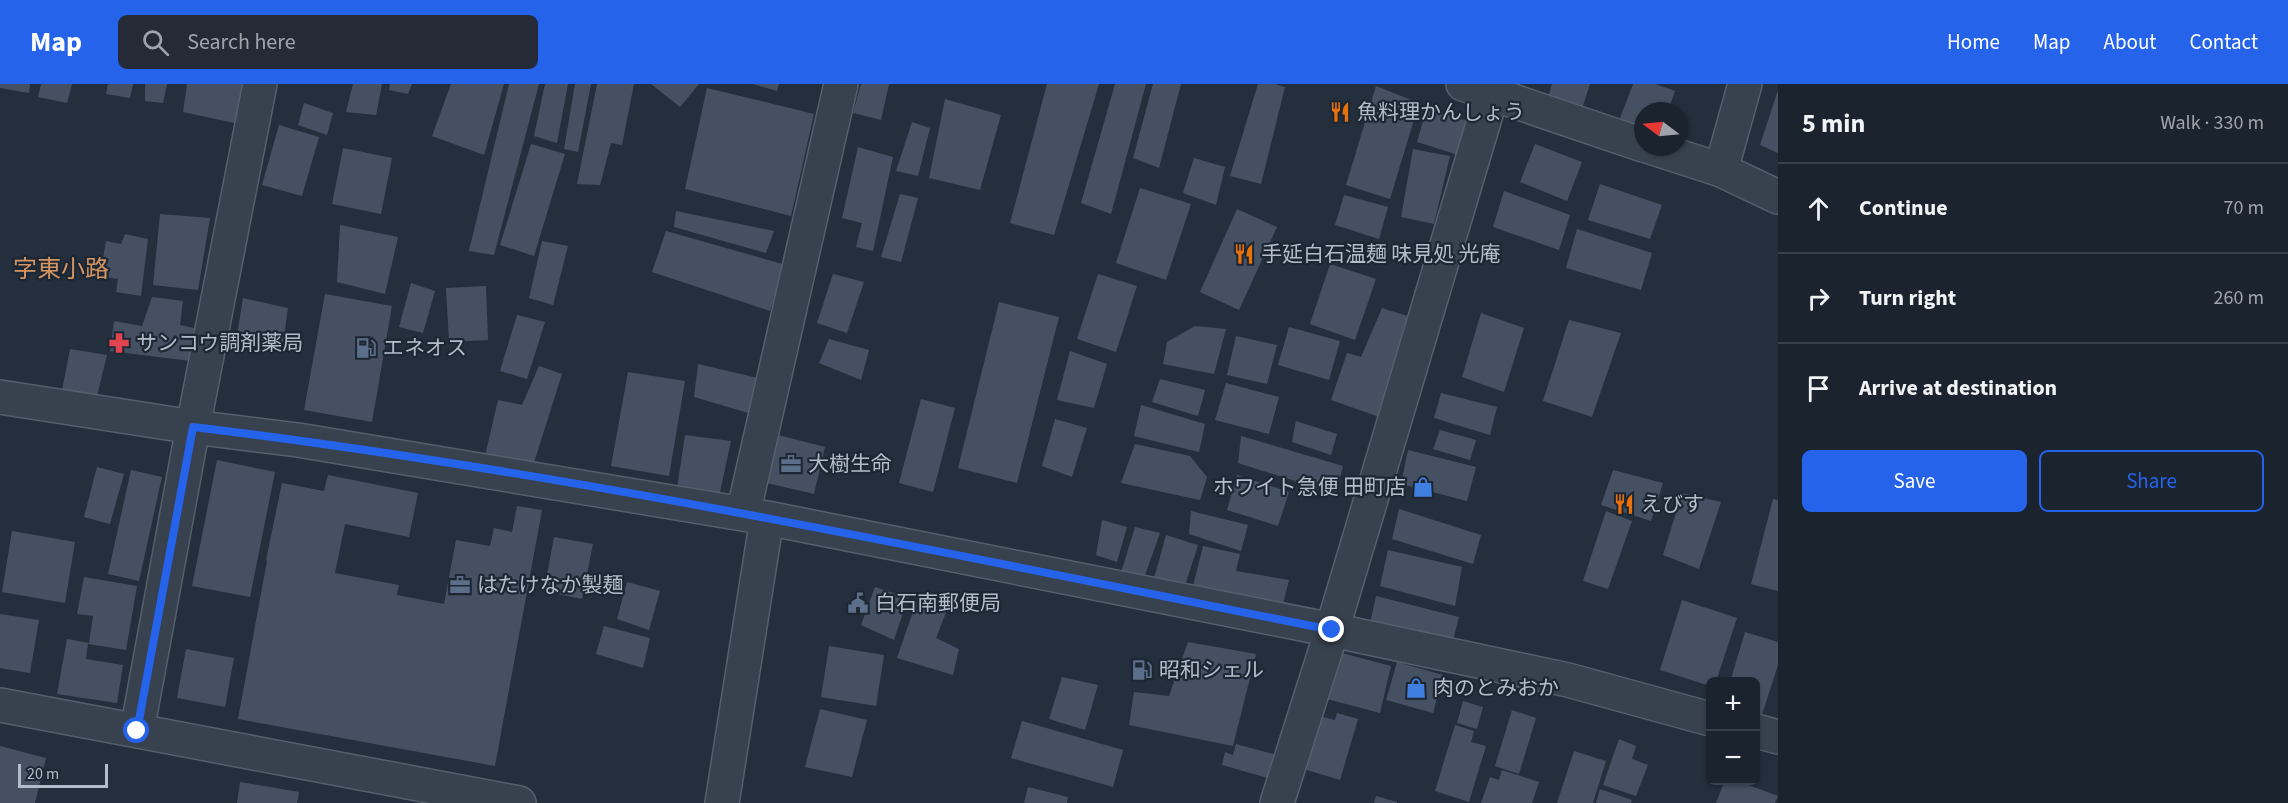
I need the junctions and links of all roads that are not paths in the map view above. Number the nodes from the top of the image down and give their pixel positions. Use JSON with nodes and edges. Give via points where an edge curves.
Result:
{"nodes":[{"id":1,"x":260,"y":84,"type":"edge"},
{"id":2,"x":841,"y":84,"type":"edge"},
{"id":3,"x":1745,"y":84,"type":"edge"},
{"id":4,"x":1484,"y":87,"type":"edge"},
{"id":5,"x":1634,"y":141,"type":"edge"},
{"id":6,"x":1677,"y":156,"type":"edge"},
{"id":7,"x":1720,"y":170,"type":"junction"},
{"id":8,"x":1778,"y":197,"type":"edge"},
{"id":9,"x":0,"y":397,"type":"edge"},
{"id":10,"x":193,"y":427,"type":"junction"},
{"id":11,"x":755,"y":516,"type":"junction"},
{"id":12,"x":1332,"y":630,"type":"junction"},
{"id":13,"x":0,"y":705,"type":"edge"},
{"id":14,"x":1706,"y":718,"type":"edge"},
{"id":15,"x":137,"y":731,"type":"junction"},
{"id":16,"x":1760,"y":732,"type":"edge"},
{"id":17,"x":1778,"y":737,"type":"edge"},
{"id":18,"x":519,"y":803,"type":"edge"},
{"id":19,"x":722,"y":803,"type":"edge"},
{"id":20,"x":1277,"y":803,"type":"edge"}],
"edges":[{"from":1,"to":10,"type":"street"},
{"from":2,"to":11,"type":"street"},
{"from":3,"to":7,"type":"street"},
{"from":4,"to":5,"type":"street"},
{"from":4,"to":12,"type":"street"},
{"from":6,"to":7,"type":"street"},
{"from":7,"to":8,"type":"street"},
{"from":9,"to":10,"type":"street"},
{"from":10,"to":11,"type":"street","via":[[298,440]]},
{"from":10,"to":15,"type":"street"},
{"from":11,"to":12,"type":"street"},
{"from":11,"to":19,"type":"street"},
{"from":12,"to":14,"type":"street","via":[[1568,680]]},
{"from":12,"to":20,"type":"street"},
{"from":13,"to":15,"type":"street"},
{"from":15,"to":18,"type":"street"},
{"from":16,"to":17,"type":"street"}]}
